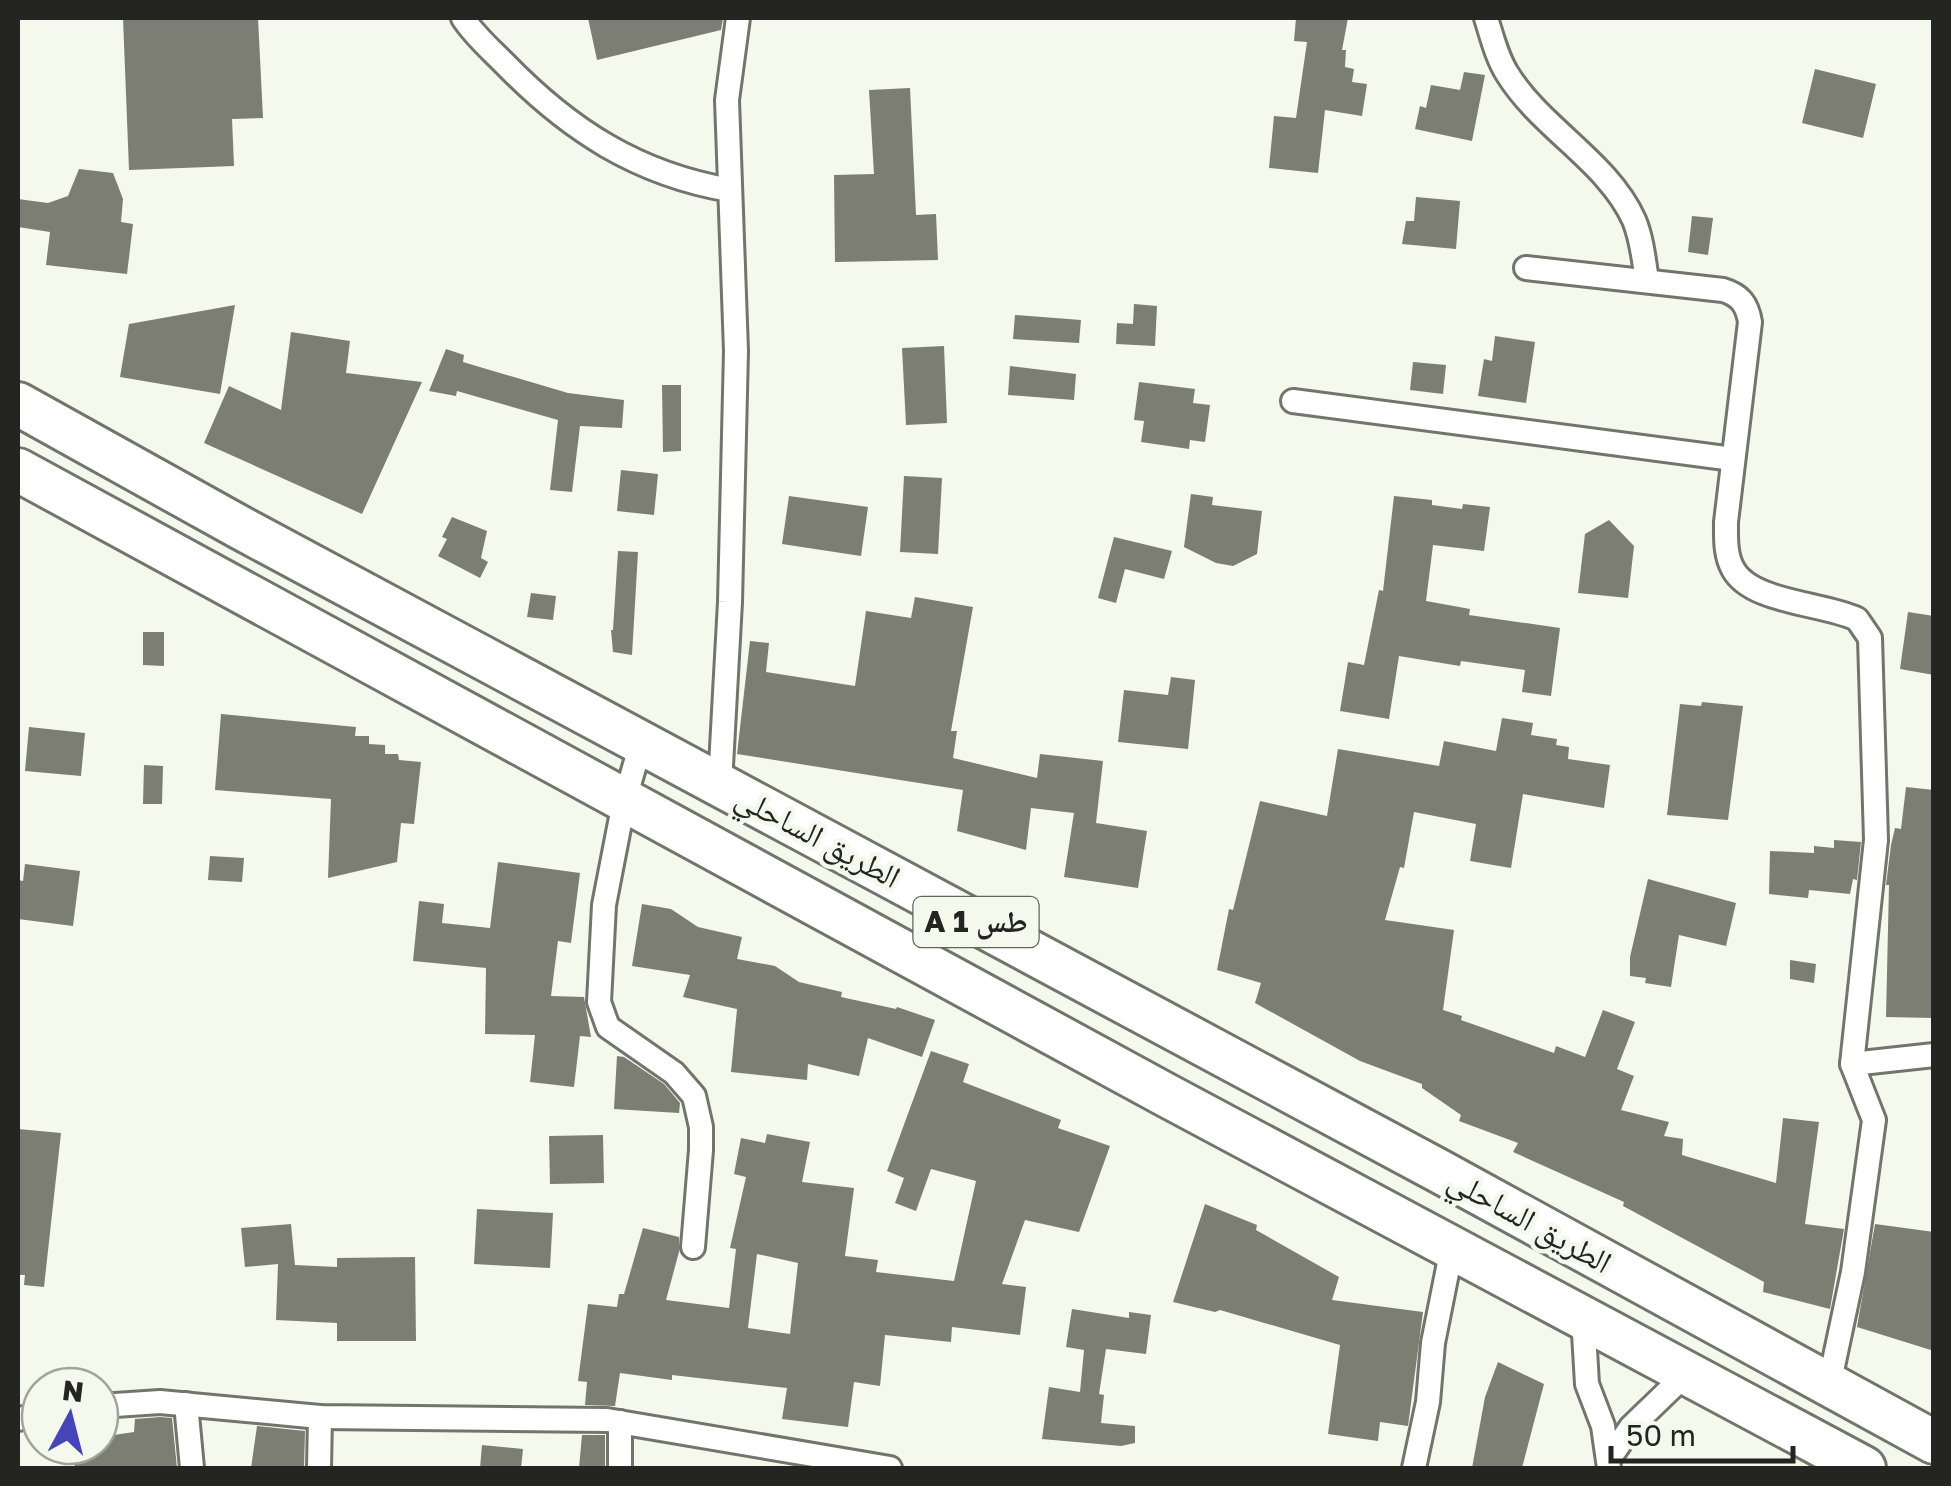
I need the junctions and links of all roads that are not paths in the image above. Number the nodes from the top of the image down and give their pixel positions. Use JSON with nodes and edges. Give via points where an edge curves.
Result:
{"nodes":[{"id":1,"x":462,"y":18,"type":"edge"},
{"id":2,"x":738,"y":18,"type":"edge"},
{"id":3,"x":1486,"y":18,"type":"edge"},
{"id":4,"x":730,"y":190,"type":"junction"},
{"id":5,"x":1526,"y":268,"type":"dead end"},
{"id":6,"x":1647,"y":280,"type":"junction"},
{"id":7,"x":1293,"y":401,"type":"dead end"},
{"id":8,"x":18,"y":404,"type":"edge"},
{"id":9,"x":1733,"y":459,"type":"junction"},
{"id":10,"x":18,"y":470,"type":"edge"},
{"id":11,"x":642,"y":744,"type":"junction"},
{"id":12,"x":720,"y":784,"type":"junction"},
{"id":13,"x":624,"y":802,"type":"junction"},
{"id":14,"x":1934,"y":1055,"type":"edge"},
{"id":15,"x":1852,"y":1064,"type":"junction"},
{"id":16,"x":694,"y":1247,"type":"dead end"},
{"id":17,"x":1452,"y":1248,"type":"junction"},
{"id":18,"x":1583,"y":1316,"type":"junction"},
{"id":19,"x":1688,"y":1373,"type":"junction"},
{"id":20,"x":1829,"y":1385,"type":"junction"},
{"id":21,"x":186,"y":1404,"type":"junction"},
{"id":22,"x":120,"y":1406,"type":"edge"},
{"id":23,"x":320,"y":1417,"type":"junction"},
{"id":24,"x":620,"y":1422,"type":"junction"},
{"id":25,"x":1934,"y":1442,"type":"edge"},
{"id":26,"x":818,"y":1463,"type":"edge"},
{"id":27,"x":1609,"y":1464,"type":"edge"},
{"id":28,"x":192,"y":1468,"type":"edge"},
{"id":29,"x":319,"y":1468,"type":"edge"},
{"id":30,"x":620,"y":1468,"type":"edge"},
{"id":31,"x":890,"y":1468,"type":"edge"},
{"id":32,"x":1414,"y":1468,"type":"edge"},
{"id":33,"x":1864,"y":1468,"type":"edge"}],
"edges":[{"from":1,"to":4,"type":"street","via":[[589,137],[679,178]]},
{"from":2,"to":4,"type":"street","via":[[727,100]]},
{"from":3,"to":6,"type":"street","via":[[1514,84],[1627,208]]},
{"from":4,"to":12,"type":"street","via":[[734,500]]},
{"from":5,"to":6,"type":"street"},
{"from":6,"to":9,"type":"street","via":[[1723,290],[1748,311]]},
{"from":7,"to":9,"type":"street"},
{"from":8,"to":11,"type":"highway","name":"الطريق الساحلي","number":"A 1 طس"},
{"from":9,"to":15,"type":"street","via":[[1726,522],[1733,570],[1758,590],[1848,614],[1870,638],[1876,840]]},
{"from":10,"to":13,"type":"highway","name":"الطريق الساحلي","number":"A 1 طس"},
{"from":11,"to":12,"type":"highway","name":"الطريق الساحلي","number":"A 1 طس"},
{"from":11,"to":13,"type":"street"},
{"from":12,"to":20,"type":"highway","name":"الطريق الساحلي","number":"A 1 طس"},
{"from":13,"to":16,"type":"street","via":[[604,905],[599,1002],[608,1027],[674,1072],[694,1096],[701,1128]]},
{"from":13,"to":17,"type":"highway","name":"الطريق الساحلي","number":"A 1 طس"},
{"from":14,"to":15,"type":"street"},
{"from":15,"to":20,"type":"street","via":[[1874,1120],[1854,1272]]},
{"from":17,"to":18,"type":"highway","name":"الطريق الساحلي","number":"A 1 طس"},
{"from":17,"to":32,"type":"street"},
{"from":18,"to":19,"type":"highway","name":"الطريق الساحلي","number":"A 1 طس"},
{"from":18,"to":27,"type":"street","via":[[1587,1384]]},
{"from":19,"to":27,"type":"street","via":[[1631,1427]]},
{"from":19,"to":33,"type":"highway","name":"الطريق الساحلي","number":"A 1 طس"},
{"from":20,"to":25,"type":"highway","name":"الطريق الساحلي","number":"A 1 طس"},
{"from":21,"to":22,"type":"street"},
{"from":21,"to":23,"type":"street"},
{"from":21,"to":28,"type":"street"},
{"from":23,"to":24,"type":"street"},
{"from":23,"to":29,"type":"street"},
{"from":24,"to":26,"type":"street"},
{"from":24,"to":30,"type":"street"},
{"from":26,"to":31,"type":"street"}]}
